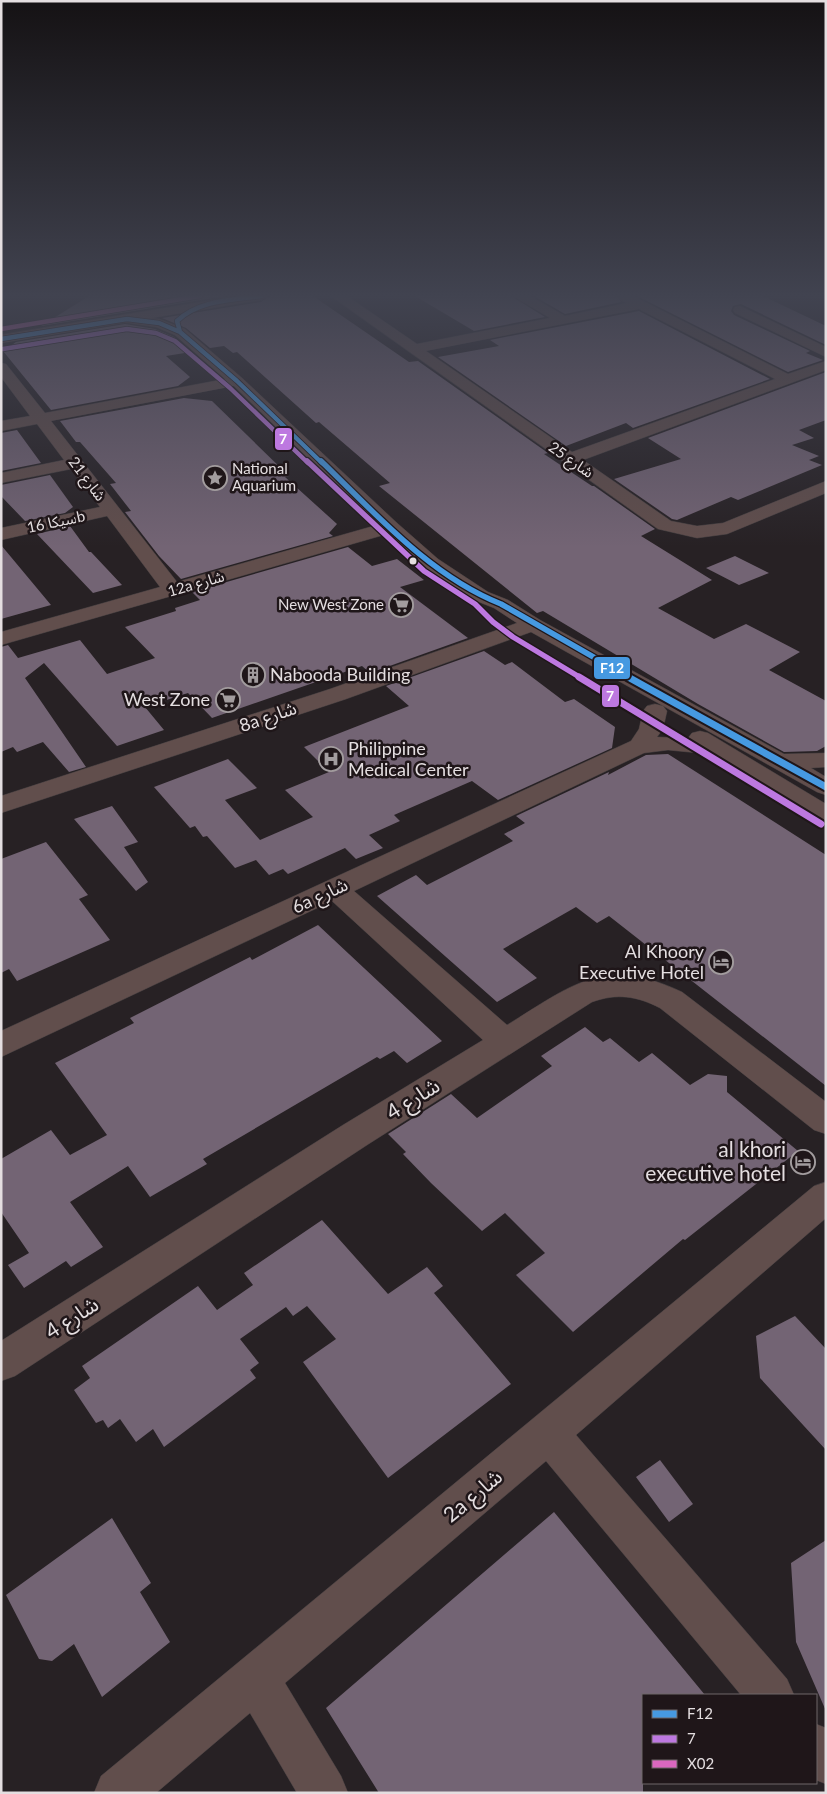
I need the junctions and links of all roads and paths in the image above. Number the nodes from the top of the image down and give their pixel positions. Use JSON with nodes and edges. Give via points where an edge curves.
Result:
{"nodes":[{"id":1,"x":7,"y":380,"type":"edge"},
{"id":2,"x":458,"y":380,"type":"edge"},
{"id":3,"x":785,"y":380,"type":"edge"},
{"id":4,"x":237,"y":381,"type":"joint"},
{"id":5,"x":40,"y":418,"type":"junction"},
{"id":6,"x":1,"y":426,"type":"edge"},
{"id":7,"x":569,"y":459,"type":"junction"},
{"id":8,"x":76,"y":463,"type":"junction"},
{"id":9,"x":1,"y":478,"type":"edge"},
{"id":10,"x":826,"y":486,"type":"edge"},
{"id":11,"x":111,"y":510,"type":"junction"},
{"id":12,"x":390,"y":528,"type":"junction"},
{"id":13,"x":1,"y":534,"type":"edge"},
{"id":14,"x":173,"y":590,"type":"junction"},
{"id":15,"x":526,"y":626,"type":"junction"},
{"id":16,"x":1,"y":639,"type":"edge"},
{"id":17,"x":655,"y":710,"type":"junction"},
{"id":18,"x":639,"y":746,"type":"junction"},
{"id":19,"x":714,"y":747,"type":"junction"},
{"id":20,"x":779,"y":760,"type":"junction"},
{"id":21,"x":826,"y":760,"type":"edge"},
{"id":22,"x":826,"y":787,"type":"edge"},
{"id":23,"x":1,"y":805,"type":"edge"},
{"id":24,"x":826,"y":815,"type":"edge"},
{"id":25,"x":335,"y":889,"type":"junction"},
{"id":26,"x":505,"y":1042,"type":"junction"},
{"id":27,"x":1,"y":1045,"type":"edge"},
{"id":28,"x":826,"y":1121,"type":"edge"},
{"id":29,"x":826,"y":1197,"type":"edge"},
{"id":30,"x":1,"y":1363,"type":"edge"},
{"id":31,"x":548,"y":1433,"type":"junction"},
{"id":32,"x":256,"y":1678,"type":"junction"},
{"id":33,"x":770,"y":1694,"type":"edge"},
{"id":34,"x":817,"y":1749,"type":"edge"},
{"id":35,"x":826,"y":1760,"type":"edge"},
{"id":36,"x":118,"y":1793,"type":"edge"},
{"id":37,"x":324,"y":1793,"type":"edge"}],
"edges":[{"from":1,"to":5,"type":"street","name":"شارع 21"},
{"from":2,"to":7,"type":"street","name":"شارع 25"},
{"from":3,"to":7,"type":"street"},
{"from":4,"to":5,"type":"street"},
{"from":4,"to":12,"type":"street"},
{"from":5,"to":6,"type":"street"},
{"from":5,"to":8,"type":"street","name":"شارع 21"},
{"from":7,"to":10,"type":"street","name":"شارع 25","via":[[665,525],[696,532],[727,528]]},
{"from":8,"to":9,"type":"street"},
{"from":8,"to":11,"type":"street","name":"شارع 21"},
{"from":11,"to":13,"type":"street","name":"سيكا 16b"},
{"from":11,"to":14,"type":"street","name":"شارع 21"},
{"from":12,"to":14,"type":"street","name":"12a شارع"},
{"from":12,"to":15,"type":"street","via":[[431,564],[481,596],[501,604]]},
{"from":14,"to":16,"type":"street","name":"12a شارع"},
{"from":15,"to":17,"type":"street"},
{"from":15,"to":20,"type":"street"},
{"from":15,"to":23,"type":"street","name":"8a شارع","via":[[319,700]]},
{"from":17,"to":18,"type":"street","via":[[652,729]]},
{"from":17,"to":19,"type":"street"},
{"from":18,"to":19,"type":"street","name":"6a شارع","via":[[676,743]]},
{"from":18,"to":25,"type":"street","name":"6a شارع"},
{"from":19,"to":24,"type":"street"},
{"from":20,"to":21,"type":"street"},
{"from":20,"to":22,"type":"street"},
{"from":25,"to":26,"type":"street"},
{"from":25,"to":27,"type":"street","name":"6a شارع"},
{"from":26,"to":28,"type":"street","name":"شارع 4","via":[[581,994],[602,986],[625,984],[649,989],[671,1000]]},
{"from":26,"to":30,"type":"street","name":"شارع 4"},
{"from":29,"to":31,"type":"street","name":"2a شارع"},
{"from":31,"to":32,"type":"street","name":"2a شارع"},
{"from":31,"to":33,"type":"street"},
{"from":32,"to":36,"type":"street","name":"2a شارع"},
{"from":32,"to":37,"type":"street"},
{"from":34,"to":35,"type":"street"}]}
